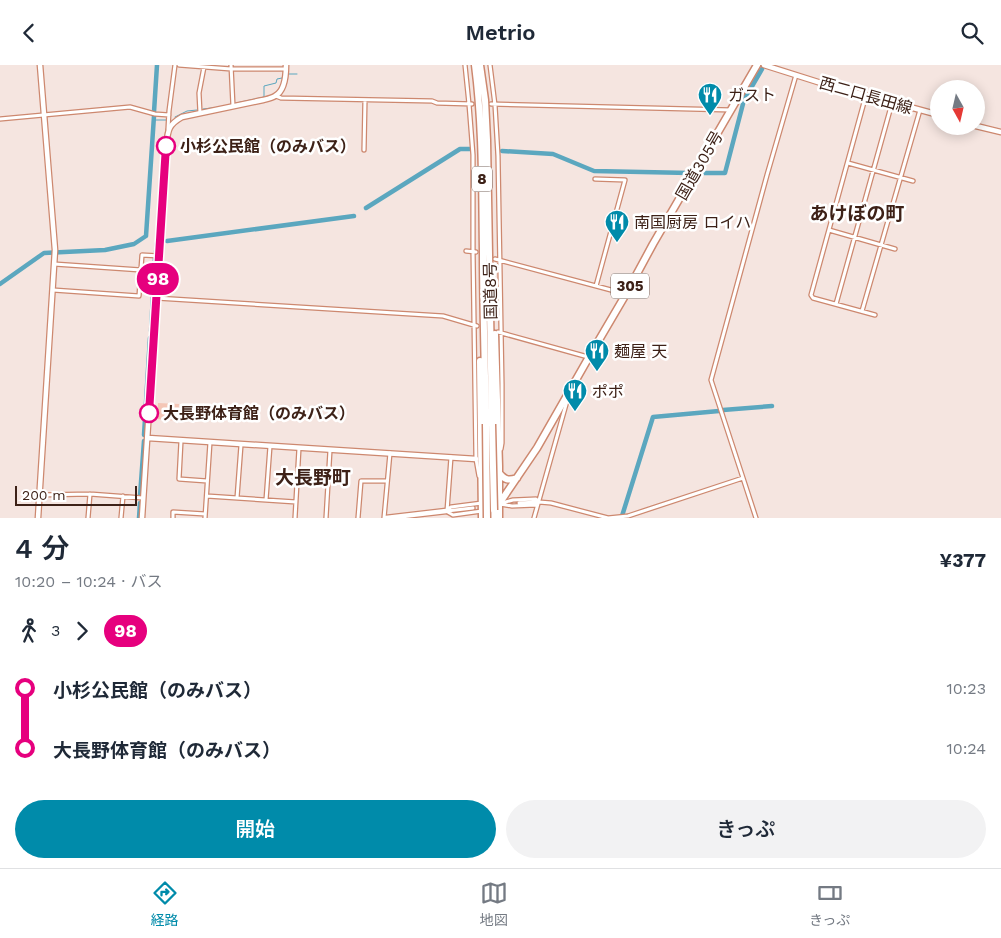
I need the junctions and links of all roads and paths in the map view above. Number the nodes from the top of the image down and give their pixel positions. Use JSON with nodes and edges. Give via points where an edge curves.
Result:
{"nodes":[{"id":1,"x":40,"y":65,"type":"edge"},
{"id":2,"x":175,"y":65,"type":"edge"},
{"id":3,"x":179,"y":65,"type":"edge"},
{"id":4,"x":465,"y":65,"type":"edge"},
{"id":5,"x":470,"y":65,"type":"edge"},
{"id":6,"x":475,"y":65,"type":"edge"},
{"id":7,"x":480,"y":65,"type":"edge"},
{"id":8,"x":484,"y":65,"type":"edge"},
{"id":9,"x":490,"y":65,"type":"edge"},
{"id":10,"x":756,"y":65,"type":"edge"},
{"id":11,"x":764,"y":65,"type":"edge"},
{"id":12,"x":205,"y":66,"type":"edge"},
{"id":13,"x":231,"y":67,"type":"edge"},
{"id":14,"x":286,"y":67,"type":"edge"},
{"id":15,"x":796,"y":75,"type":"junction"},
{"id":16,"x":866,"y":95,"type":"junction"},
{"id":17,"x":276,"y":96,"type":"junction"},
{"id":18,"x":365,"y":100,"type":"junction"},
{"id":19,"x":485,"y":100,"type":"junction"},
{"id":20,"x":892,"y":103,"type":"junction"},
{"id":21,"x":474,"y":104,"type":"junction"},
{"id":22,"x":493,"y":104,"type":"junction"},
{"id":23,"x":233,"y":107,"type":"junction"},
{"id":24,"x":731,"y":110,"type":"junction"},
{"id":25,"x":920,"y":110,"type":"junction"},
{"id":26,"x":200,"y":113,"type":"junction"},
{"id":27,"x":930,"y":113,"type":"edge"},
{"id":28,"x":169,"y":115,"type":"junction"},
{"id":29,"x":43,"y":116,"type":"junction"},
{"id":30,"x":0,"y":119,"type":"edge"},
{"id":31,"x":168,"y":129,"type":"junction"},
{"id":32,"x":985,"y":129,"type":"edge"},
{"id":33,"x":1001,"y":133,"type":"edge"},
{"id":34,"x":364,"y":150,"type":"dead end"},
{"id":35,"x":848,"y":163,"type":"junction"},
{"id":36,"x":873,"y":170,"type":"junction"},
{"id":37,"x":899,"y":178,"type":"junction"},
{"id":38,"x":595,"y":179,"type":"dead end"},
{"id":39,"x":913,"y":181,"type":"dead end"},
{"id":40,"x":829,"y":230,"type":"junction"},
{"id":41,"x":854,"y":237,"type":"junction"},
{"id":42,"x":881,"y":245,"type":"junction"},
{"id":43,"x":895,"y":249,"type":"dead end"},
{"id":44,"x":466,"y":251,"type":"dead end"},
{"id":45,"x":475,"y":252,"type":"junction"},
{"id":46,"x":160,"y":255,"type":"junction"},
{"id":47,"x":497,"y":259,"type":"junction"},
{"id":48,"x":54,"y":264,"type":"junction"},
{"id":49,"x":141,"y":270,"type":"junction"},
{"id":50,"x":490,"y":285,"type":"junction"},
{"id":51,"x":596,"y":286,"type":"junction"},
{"id":52,"x":52,"y":290,"type":"junction"},
{"id":53,"x":483,"y":293,"type":"junction"},
{"id":54,"x":626,"y":294,"type":"junction"},
{"id":55,"x":156,"y":298,"type":"junction"},
{"id":56,"x":836,"y":305,"type":"junction"},
{"id":57,"x":862,"y":311,"type":"junction"},
{"id":58,"x":875,"y":315,"type":"dead end"},
{"id":59,"x":476,"y":326,"type":"junction"},
{"id":60,"x":500,"y":333,"type":"junction"},
{"id":61,"x":589,"y":357,"type":"junction"},
{"id":62,"x":568,"y":395,"type":"junction"},
{"id":63,"x":489,"y":424,"type":"junction"},
{"id":64,"x":148,"y":438,"type":"junction"},
{"id":65,"x":181,"y":441,"type":"junction"},
{"id":66,"x":210,"y":442,"type":"junction"},
{"id":67,"x":241,"y":445,"type":"junction"},
{"id":68,"x":270,"y":446,"type":"junction"},
{"id":69,"x":299,"y":448,"type":"junction"},
{"id":70,"x":330,"y":450,"type":"junction"},
{"id":71,"x":390,"y":453,"type":"junction"},
{"id":72,"x":499,"y":456,"type":"junction"},
{"id":73,"x":451,"y":457,"type":"junction"},
{"id":74,"x":476,"y":459,"type":"junction"},
{"id":75,"x":499,"y":473,"type":"junction"},
{"id":76,"x":518,"y":477,"type":"junction"},
{"id":77,"x":743,"y":478,"type":"junction"},
{"id":78,"x":207,"y":481,"type":"junction"},
{"id":79,"x":387,"y":481,"type":"junction"},
{"id":80,"x":481,"y":489,"type":"junction"},
{"id":81,"x":90,"y":494,"type":"junction"},
{"id":82,"x":39,"y":495,"type":"junction"},
{"id":83,"x":123,"y":496,"type":"junction"},
{"id":84,"x":206,"y":496,"type":"junction"},
{"id":85,"x":144,"y":498,"type":"junction"},
{"id":86,"x":237,"y":498,"type":"junction"},
{"id":87,"x":266,"y":500,"type":"junction"},
{"id":88,"x":539,"y":501,"type":"junction"},
{"id":89,"x":296,"y":502,"type":"junction"},
{"id":90,"x":481,"y":503,"type":"junction"},
{"id":91,"x":519,"y":503,"type":"tunnel mouth"},
{"id":92,"x":499,"y":504,"type":"junction"},
{"id":93,"x":473,"y":508,"type":"dead end"},
{"id":94,"x":446,"y":511,"type":"junction"},
{"id":95,"x":205,"y":516,"type":"edge"},
{"id":96,"x":482,"y":516,"type":"edge"},
{"id":97,"x":409,"y":517,"type":"edge"},
{"id":98,"x":38,"y":518,"type":"edge"},
{"id":99,"x":88,"y":518,"type":"edge"},
{"id":100,"x":121,"y":518,"type":"edge"},
{"id":101,"x":142,"y":518,"type":"edge"},
{"id":102,"x":172,"y":518,"type":"edge"},
{"id":103,"x":295,"y":518,"type":"edge"},
{"id":104,"x":326,"y":518,"type":"edge"},
{"id":105,"x":358,"y":518,"type":"edge"},
{"id":106,"x":385,"y":518,"type":"edge"},
{"id":107,"x":487,"y":518,"type":"edge"},
{"id":108,"x":494,"y":518,"type":"edge"},
{"id":109,"x":499,"y":518,"type":"edge"},
{"id":110,"x":534,"y":518,"type":"edge"},
{"id":111,"x":756,"y":518,"type":"edge"}],
"edges":[{"from":1,"to":29,"type":"street"},
{"from":2,"to":28,"type":"street"},
{"from":3,"to":12,"type":"street"},
{"from":4,"to":21,"type":"street"},
{"from":5,"to":21,"type":"highway","number":"8"},
{"from":6,"to":21,"type":"highway","name":"国道8号","number":"8"},
{"from":7,"to":19,"type":"highway","name":"国道8号","number":"8"},
{"from":8,"to":19,"type":"highway","number":"8"},
{"from":9,"to":22,"type":"street"},
{"from":10,"to":24,"type":"highway","name":"国道305号","number":"305"},
{"from":11,"to":15,"type":"street","name":"西二口長田線"},
{"from":12,"to":13,"type":"street"},
{"from":12,"to":26,"type":"street","via":[[199,93]]},
{"from":13,"to":14,"type":"street"},
{"from":13,"to":23,"type":"street"},
{"from":14,"to":17,"type":"street","via":[[282,90]]},
{"from":15,"to":16,"type":"street","name":"西二口長田線"},
{"from":15,"to":77,"type":"street","via":[[711,380]]},
{"from":16,"to":20,"type":"street","name":"西二口長田線"},
{"from":16,"to":35,"type":"street"},
{"from":17,"to":18,"type":"street"},
{"from":17,"to":23,"type":"street"},
{"from":18,"to":21,"type":"street"},
{"from":18,"to":34,"type":"street"},
{"from":19,"to":50,"type":"highway","name":"国道8号","number":"8"},
{"from":20,"to":25,"type":"street","name":"西二口長田線"},
{"from":20,"to":36,"type":"street"},
{"from":21,"to":45,"type":"street"},
{"from":21,"to":53,"type":"highway","name":"国道8号","number":"8","via":[[482,144]]},
{"from":22,"to":24,"type":"street"},
{"from":22,"to":47,"type":"street","via":[[498,156]]},
{"from":23,"to":26,"type":"street"},
{"from":24,"to":54,"type":"highway","name":"国道305号","number":"305"},
{"from":25,"to":27,"type":"street","name":"西二口長田線"},
{"from":25,"to":37,"type":"street"},
{"from":26,"to":31,"type":"street","via":[[182,117]]},
{"from":28,"to":29,"type":"street","via":[[130,107]]},
{"from":28,"to":31,"type":"street"},
{"from":29,"to":30,"type":"street"},
{"from":29,"to":48,"type":"street"},
{"from":31,"to":46,"type":"street"},
{"from":32,"to":33,"type":"street"},
{"from":35,"to":36,"type":"street"},
{"from":35,"to":40,"type":"street"},
{"from":36,"to":37,"type":"street"},
{"from":36,"to":41,"type":"street"},
{"from":37,"to":39,"type":"street"},
{"from":37,"to":42,"type":"street"},
{"from":38,"to":51,"type":"street","via":[[625,180]]},
{"from":40,"to":41,"type":"street"},
{"from":40,"to":56,"type":"street","via":[[811,295]]},
{"from":41,"to":42,"type":"street"},
{"from":41,"to":56,"type":"street"},
{"from":42,"to":43,"type":"street"},
{"from":42,"to":57,"type":"street"},
{"from":44,"to":45,"type":"street"},
{"from":45,"to":59,"type":"street"},
{"from":46,"to":49,"type":"street","via":[[142,255]]},
{"from":46,"to":55,"type":"street"},
{"from":47,"to":51,"type":"street"},
{"from":47,"to":60,"type":"street"},
{"from":48,"to":49,"type":"street"},
{"from":48,"to":52,"type":"street"},
{"from":49,"to":52,"type":"street","via":[[139,296]]},
{"from":50,"to":63,"type":"highway","name":"国道8号","number":"8"},
{"from":50,"to":72,"type":"highway","number":"8"},
{"from":51,"to":54,"type":"street"},
{"from":52,"to":82,"type":"street"},
{"from":53,"to":63,"type":"highway","name":"国道8号","number":"8"},
{"from":53,"to":80,"type":"highway","number":"8","via":[[480,300]]},
{"from":54,"to":61,"type":"highway","name":"国道305号","number":"305"},
{"from":55,"to":59,"type":"street","via":[[443,316]]},
{"from":55,"to":64,"type":"street"},
{"from":56,"to":57,"type":"street"},
{"from":57,"to":58,"type":"street"},
{"from":59,"to":74,"type":"street"},
{"from":60,"to":61,"type":"street"},
{"from":60,"to":72,"type":"street","via":[[502,443]]},
{"from":61,"to":62,"type":"highway","name":"国道305号","number":"305"},
{"from":62,"to":76,"type":"highway","name":"国道305号","number":"305"},
{"from":62,"to":88,"type":"street"},
{"from":63,"to":107,"type":"highway","name":"国道8号","number":"8","bridge":true},
{"from":63,"to":108,"type":"highway","name":"国道8号","number":"8","bridge":true},
{"from":64,"to":65,"type":"street"},
{"from":64,"to":85,"type":"street"},
{"from":65,"to":66,"type":"street"},
{"from":65,"to":78,"type":"street","via":[[178,479]]},
{"from":66,"to":67,"type":"street"},
{"from":66,"to":78,"type":"street"},
{"from":67,"to":68,"type":"street"},
{"from":67,"to":86,"type":"street"},
{"from":68,"to":69,"type":"street"},
{"from":68,"to":87,"type":"street"},
{"from":69,"to":70,"type":"street"},
{"from":69,"to":89,"type":"street"},
{"from":70,"to":71,"type":"street"},
{"from":70,"to":104,"type":"street"},
{"from":71,"to":73,"type":"street"},
{"from":71,"to":79,"type":"street"},
{"from":72,"to":75,"type":"highway","number":"8"},
{"from":73,"to":74,"type":"street"},
{"from":73,"to":94,"type":"street"},
{"from":74,"to":80,"type":"street"},
{"from":75,"to":76,"type":"highway","via":[[506,480]]},
{"from":75,"to":92,"type":"highway","number":"8"},
{"from":76,"to":92,"type":"highway","name":"国道305号","number":"305"},
{"from":77,"to":88,"type":"street","via":[[628,516],[608,518]]},
{"from":77,"to":111,"type":"street"},
{"from":78,"to":84,"type":"street"},
{"from":79,"to":105,"type":"street","via":[[361,481]]},
{"from":79,"to":106,"type":"street"},
{"from":80,"to":90,"type":"highway","number":"8"},
{"from":81,"to":82,"type":"street"},
{"from":81,"to":83,"type":"street"},
{"from":81,"to":99,"type":"street"},
{"from":82,"to":98,"type":"street"},
{"from":83,"to":85,"type":"street"},
{"from":83,"to":100,"type":"street"},
{"from":84,"to":86,"type":"street"},
{"from":84,"to":95,"type":"street"},
{"from":85,"to":101,"type":"street"},
{"from":86,"to":87,"type":"street"},
{"from":87,"to":89,"type":"street"},
{"from":88,"to":91,"type":"street"},
{"from":88,"to":92,"type":"street","via":[[512,500]]},
{"from":88,"to":92,"type":"street","via":[[536,505],[512,507]]},
{"from":88,"to":110,"type":"street"},
{"from":89,"to":103,"type":"street"},
{"from":90,"to":92,"type":"street"},
{"from":90,"to":94,"type":"street","via":[[452,507]]},
{"from":90,"to":96,"type":"highway","number":"8"},
{"from":92,"to":96,"type":"highway","name":"国道305号","number":"305"},
{"from":92,"to":109,"type":"highway","number":"8"},
{"from":93,"to":94,"type":"street"},
{"from":94,"to":96,"type":"street","via":[[453,515]]},
{"from":94,"to":97,"type":"street"},
{"from":95,"to":102,"type":"street","via":[[173,512]]},
{"from":97,"to":106,"type":"street"}]}
